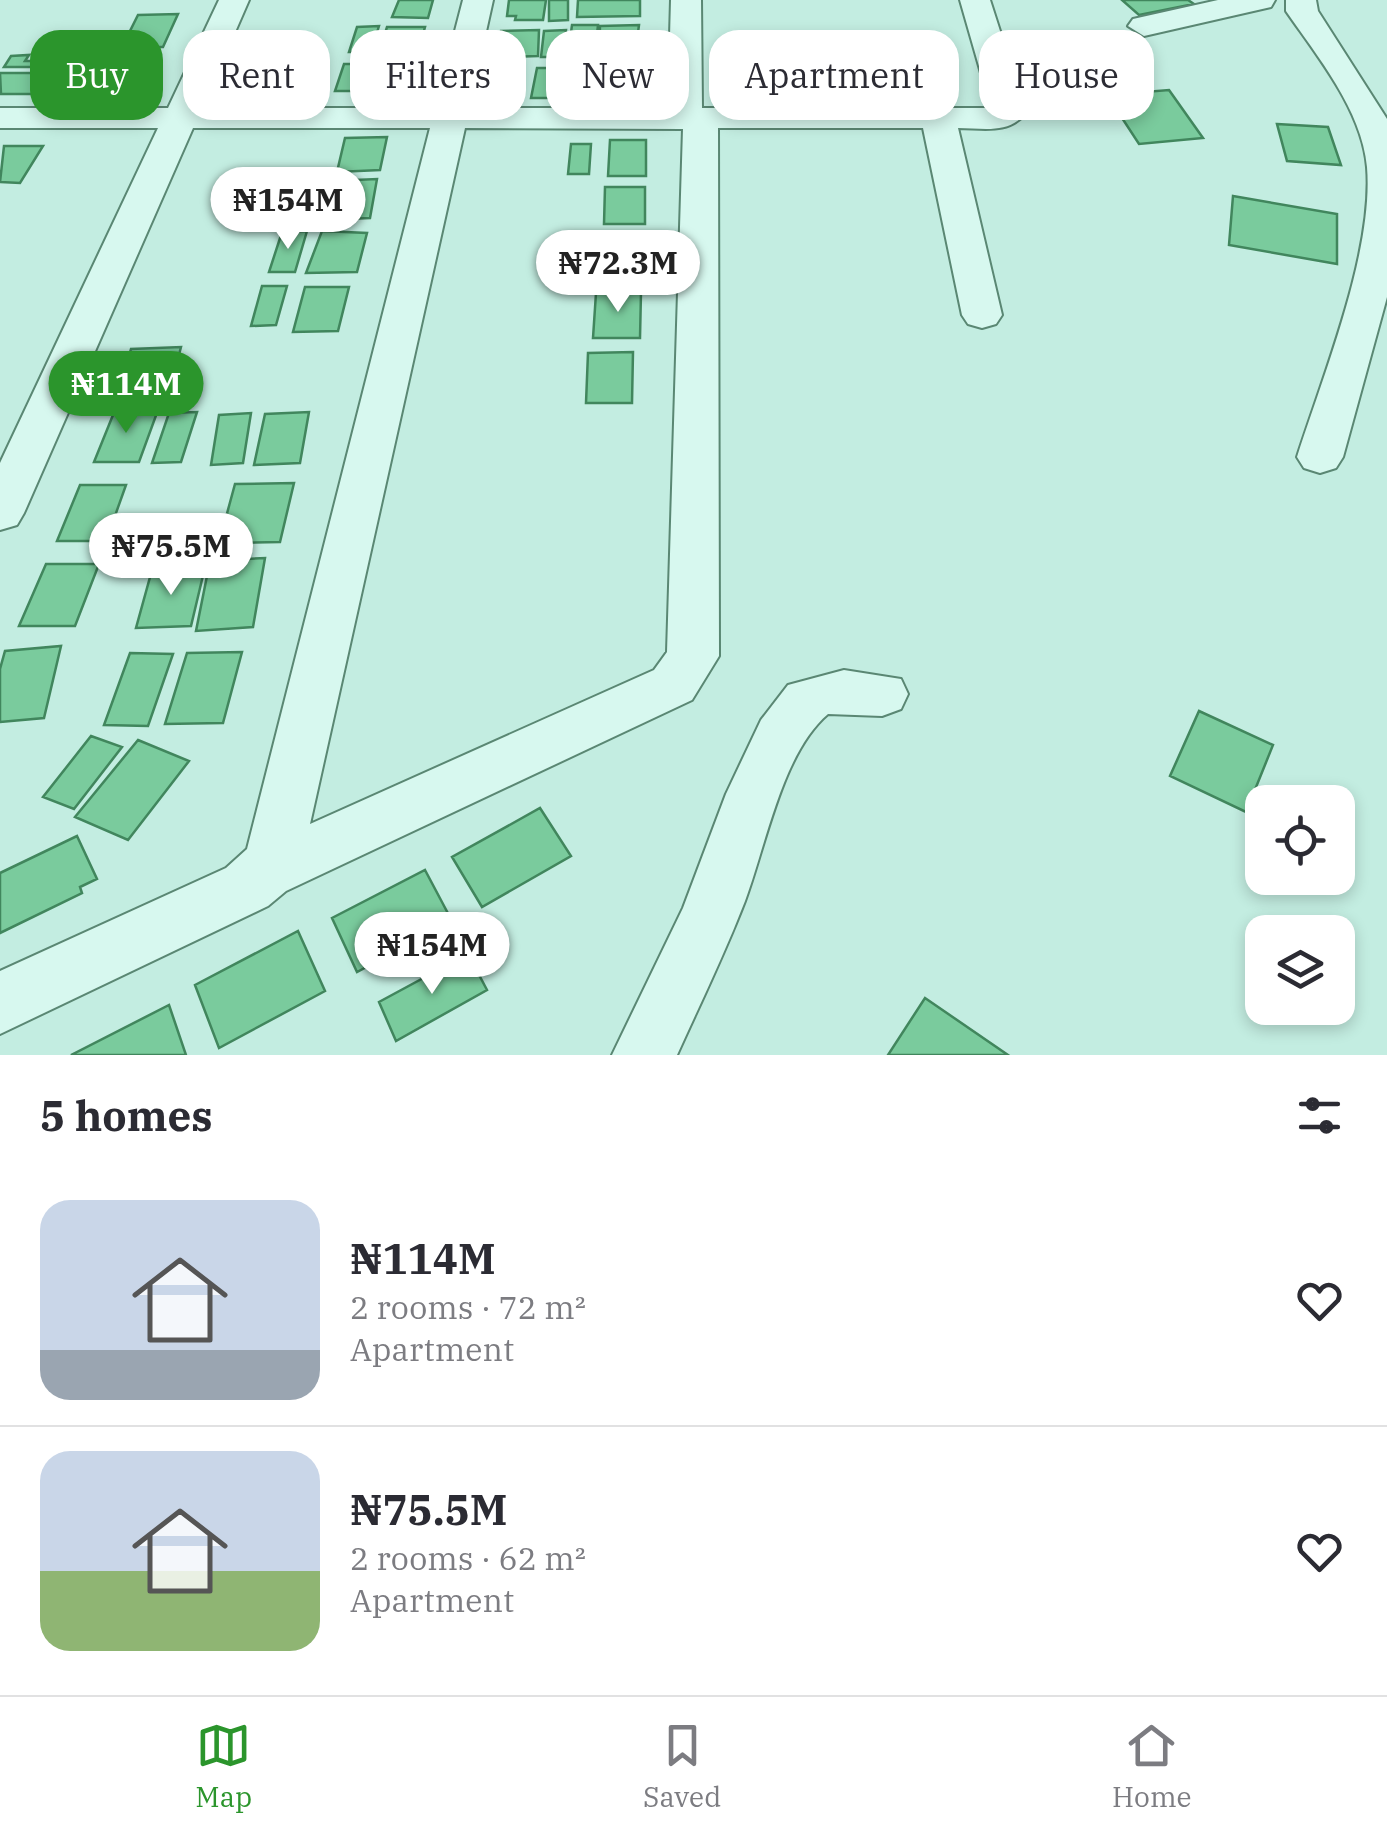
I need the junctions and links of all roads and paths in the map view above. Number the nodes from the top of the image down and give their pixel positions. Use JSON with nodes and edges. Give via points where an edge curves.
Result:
{"nodes":[{"id":1,"x":234,"y":0,"type":"edge"},
{"id":2,"x":478,"y":0,"type":"edge"},
{"id":3,"x":686,"y":0,"type":"edge"},
{"id":4,"x":975,"y":0,"type":"edge"},
{"id":5,"x":1260,"y":0,"type":"edge"},
{"id":6,"x":1300,"y":0,"type":"edge"},
{"id":7,"x":1144,"y":26,"type":"dead end"},
{"id":8,"x":221,"y":30,"type":"edge"},
{"id":9,"x":470,"y":30,"type":"edge"},
{"id":10,"x":0,"y":118,"type":"edge"},
{"id":11,"x":183,"y":119,"type":"joint"},
{"id":12,"x":526,"y":119,"type":"edge"},
{"id":13,"x":693,"y":119,"type":"junction"},
{"id":14,"x":709,"y":119,"type":"edge"},
{"id":15,"x":959,"y":119,"type":"edge"},
{"id":16,"x":448,"y":120,"type":"edge"},
{"id":17,"x":938,"y":120,"type":"edge"},
{"id":18,"x":982,"y":315,"type":"dead end"},
{"id":19,"x":1320,"y":457,"type":"dead end"},
{"id":20,"x":0,"y":513,"type":"edge"},
{"id":21,"x":882,"y":694,"type":"dead end"},
{"id":22,"x":266,"y":872,"type":"junction"},
{"id":23,"x":0,"y":1003,"type":"edge"},
{"id":24,"x":644,"y":1055,"type":"edge"}],
"edges":[{"from":1,"to":8,"type":"street"},
{"from":2,"to":9,"type":"street"},
{"from":3,"to":13,"type":"street"},
{"from":4,"to":15,"type":"street","via":[[1008,114]]},
{"from":5,"to":7,"type":"street"},
{"from":6,"to":19,"type":"street","via":[[1370,123],[1385,164],[1386,246]]},
{"from":10,"to":11,"type":"street"},
{"from":11,"to":20,"type":"street"},
{"from":12,"to":13,"type":"street"},
{"from":13,"to":14,"type":"street"},
{"from":13,"to":22,"type":"street","via":[[693,656],[673,685]]},
{"from":16,"to":22,"type":"street","via":[[279,840]]},
{"from":17,"to":18,"type":"street"},
{"from":21,"to":24,"type":"street","via":[[825,694],[797,711],[765,768],[714,904]]},
{"from":22,"to":23,"type":"street","via":[[247,887]]}]}
